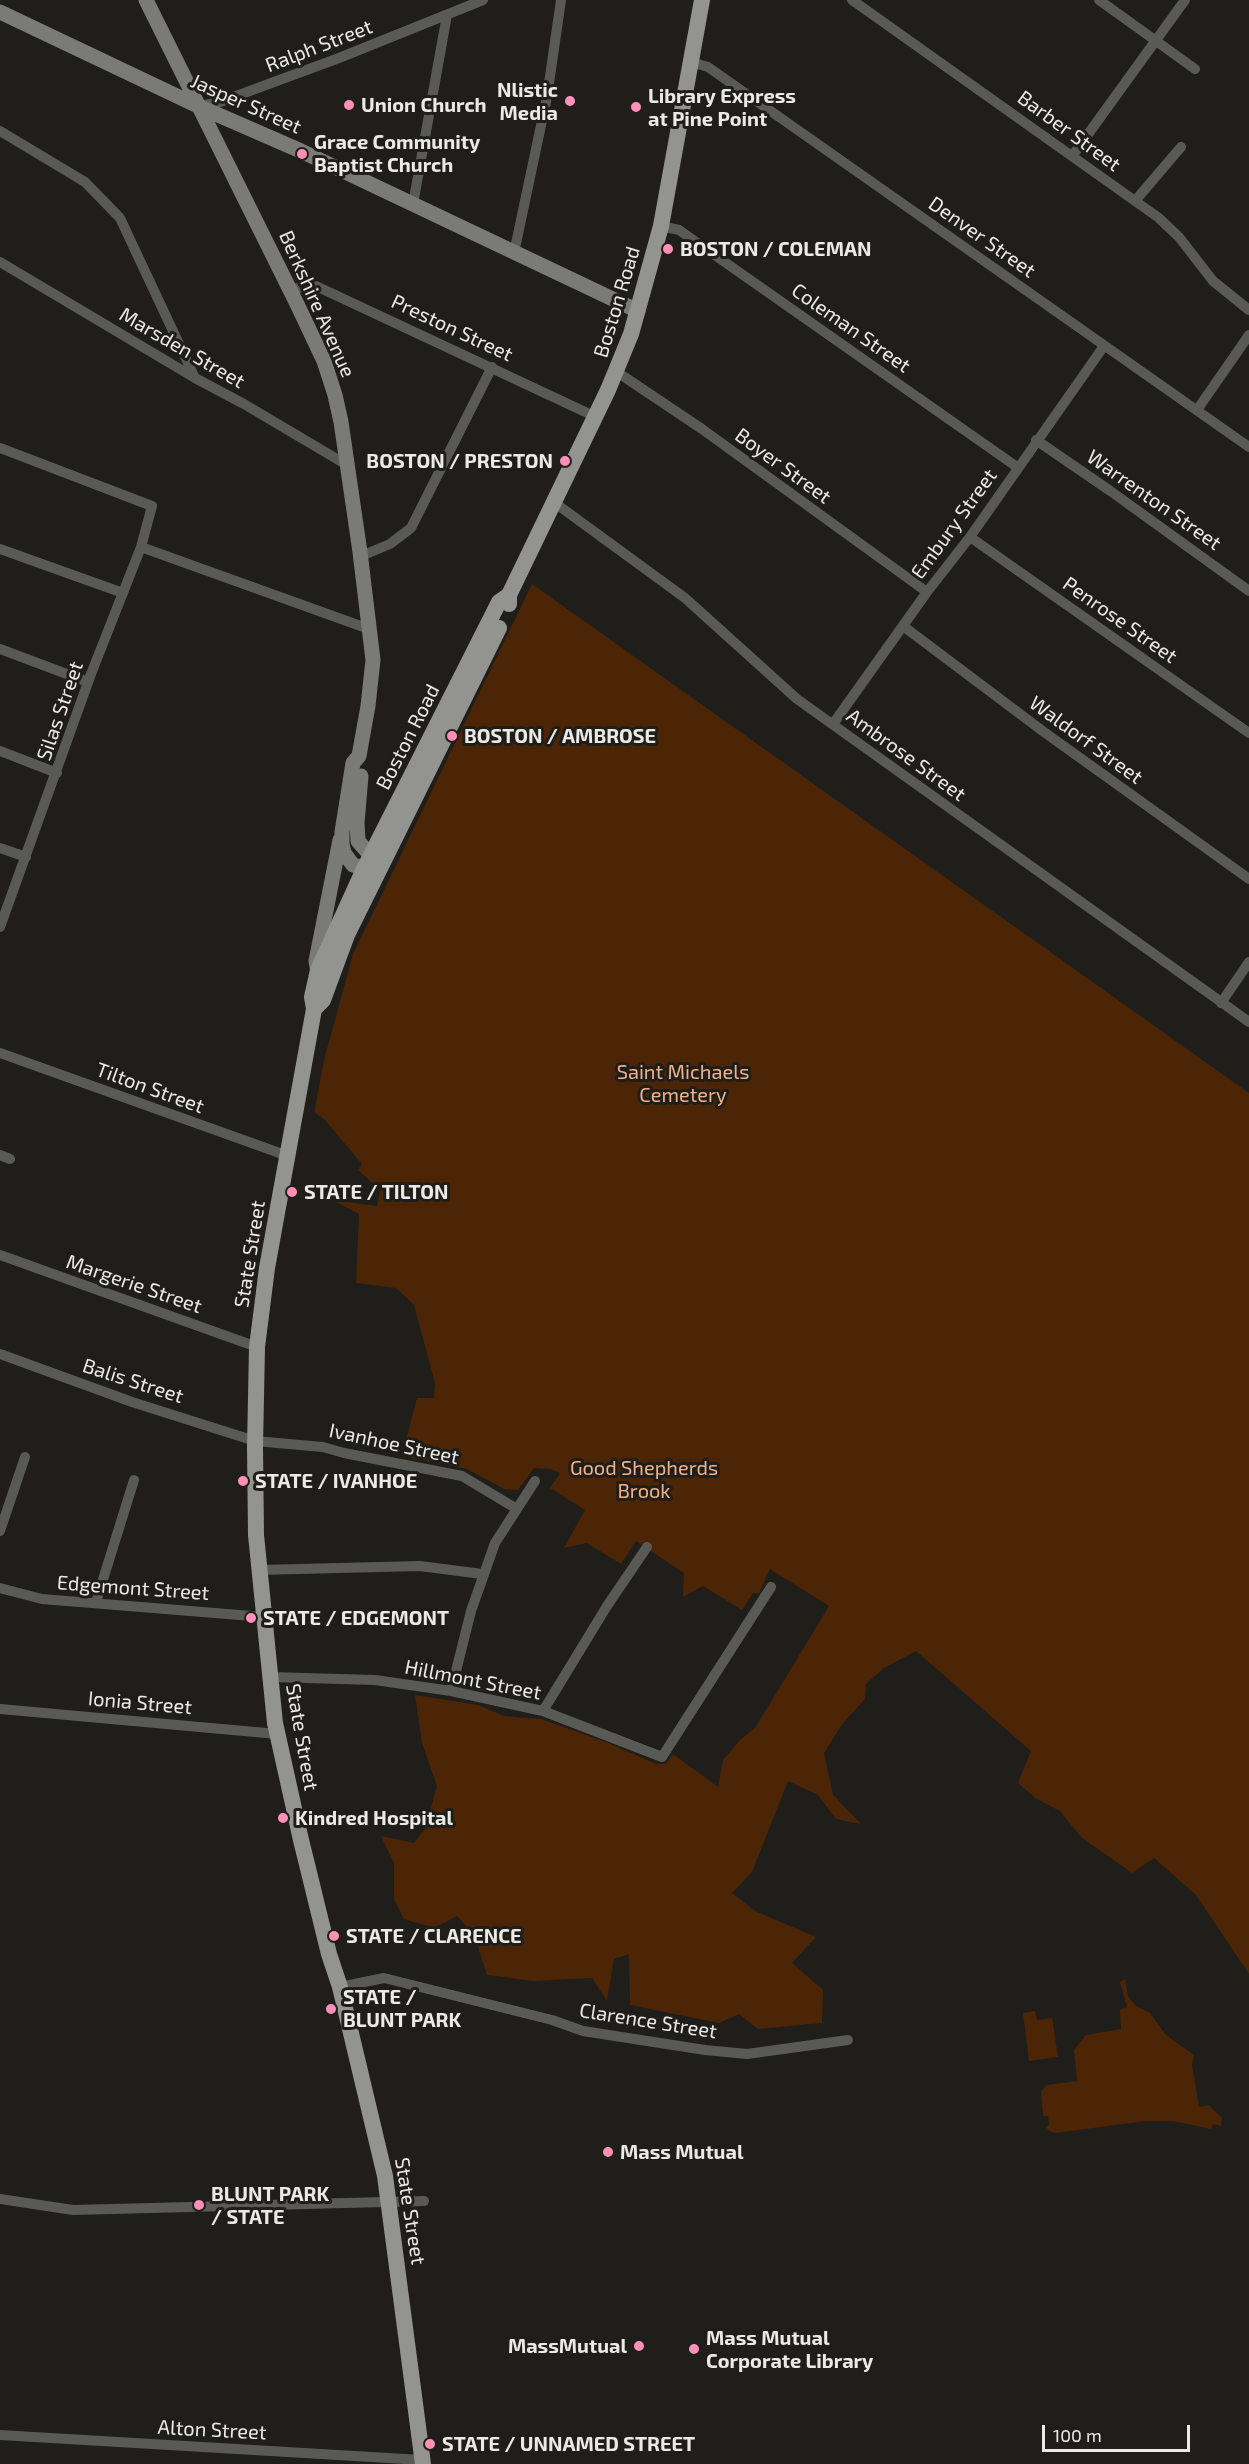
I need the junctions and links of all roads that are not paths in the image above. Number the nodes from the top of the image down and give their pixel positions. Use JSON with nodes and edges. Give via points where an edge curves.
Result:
{"nodes":[{"id":1,"x":146,"y":0,"type":"edge"},
{"id":2,"x":483,"y":0,"type":"edge"},
{"id":3,"x":561,"y":0,"type":"edge"},
{"id":4,"x":702,"y":0,"type":"edge"},
{"id":5,"x":852,"y":0,"type":"edge"},
{"id":6,"x":1099,"y":0,"type":"edge"},
{"id":7,"x":1185,"y":0,"type":"edge"},
{"id":8,"x":0,"y":12,"type":"edge"},
{"id":9,"x":447,"y":15,"type":"junction"},
{"id":10,"x":1156,"y":40,"type":"junction"},
{"id":11,"x":691,"y":62,"type":"junction"},
{"id":12,"x":1195,"y":69,"type":"dead end"},
{"id":13,"x":200,"y":106,"type":"junction"},
{"id":14,"x":0,"y":131,"type":"edge"},
{"id":15,"x":1181,"y":147,"type":"dead end"},
{"id":16,"x":1073,"y":155,"type":"junction"},
{"id":17,"x":1136,"y":201,"type":"junction"},
{"id":18,"x":413,"y":204,"type":"junction"},
{"id":19,"x":661,"y":226,"type":"junction"},
{"id":20,"x":514,"y":253,"type":"junction"},
{"id":21,"x":0,"y":262,"type":"edge"},
{"id":22,"x":290,"y":289,"type":"junction"},
{"id":23,"x":1249,"y":309,"type":"edge"},
{"id":24,"x":638,"y":311,"type":"junction"},
{"id":25,"x":1249,"y":335,"type":"edge"},
{"id":26,"x":1104,"y":346,"type":"junction"},
{"id":27,"x":492,"y":367,"type":"junction"},
{"id":28,"x":617,"y":372,"type":"junction"},
{"id":29,"x":195,"y":378,"type":"junction"},
{"id":30,"x":1197,"y":410,"type":"junction"},
{"id":31,"x":596,"y":417,"type":"junction"},
{"id":32,"x":1036,"y":440,"type":"junction"},
{"id":33,"x":1249,"y":447,"type":"edge"},
{"id":34,"x":0,"y":448,"type":"edge"},
{"id":35,"x":347,"y":465,"type":"junction"},
{"id":36,"x":1017,"y":467,"type":"junction"},
{"id":37,"x":555,"y":502,"type":"junction"},
{"id":38,"x":970,"y":537,"type":"junction"},
{"id":39,"x":141,"y":547,"type":"junction"},
{"id":40,"x":0,"y":549,"type":"edge"},
{"id":41,"x":360,"y":556,"type":"junction"},
{"id":42,"x":1249,"y":591,"type":"edge"},
{"id":43,"x":927,"y":592,"type":"junction"},
{"id":44,"x":123,"y":593,"type":"junction"},
{"id":45,"x":903,"y":626,"type":"junction"},
{"id":46,"x":369,"y":629,"type":"junction"},
{"id":47,"x":0,"y":649,"type":"edge"},
{"id":48,"x":88,"y":682,"type":"junction"},
{"id":49,"x":833,"y":724,"type":"junction"},
{"id":50,"x":1249,"y":733,"type":"edge"},
{"id":51,"x":0,"y":751,"type":"edge"},
{"id":52,"x":359,"y":756,"type":"junction"},
{"id":53,"x":57,"y":773,"type":"junction"},
{"id":54,"x":342,"y":832,"type":"junction"},
{"id":55,"x":0,"y":848,"type":"edge"},
{"id":56,"x":26,"y":857,"type":"junction"},
{"id":57,"x":375,"y":864,"type":"junction"},
{"id":58,"x":1249,"y":879,"type":"edge"},
{"id":59,"x":0,"y":927,"type":"edge"},
{"id":60,"x":1249,"y":962,"type":"edge"},
{"id":61,"x":318,"y":970,"type":"junction"},
{"id":62,"x":1221,"y":1003,"type":"junction"},
{"id":63,"x":314,"y":1010,"type":"junction"},
{"id":64,"x":1249,"y":1022,"type":"edge"},
{"id":65,"x":0,"y":1053,"type":"edge"},
{"id":66,"x":288,"y":1156,"type":"junction"},
{"id":67,"x":0,"y":1255,"type":"edge"},
{"id":68,"x":257,"y":1347,"type":"junction"},
{"id":69,"x":0,"y":1354,"type":"edge"},
{"id":70,"x":255,"y":1441,"type":"junction"},
{"id":71,"x":25,"y":1457,"type":"dead end"},
{"id":72,"x":134,"y":1480,"type":"dead end"},
{"id":73,"x":535,"y":1481,"type":"dead end"},
{"id":74,"x":517,"y":1509,"type":"junction"},
{"id":75,"x":0,"y":1530,"type":"edge"},
{"id":76,"x":647,"y":1547,"type":"dead end"},
{"id":77,"x":258,"y":1570,"type":"junction"},
{"id":78,"x":482,"y":1574,"type":"junction"},
{"id":79,"x":771,"y":1587,"type":"dead end"},
{"id":80,"x":0,"y":1588,"type":"edge"},
{"id":81,"x":96,"y":1602,"type":"junction"},
{"id":82,"x":264,"y":1617,"type":"junction"},
{"id":83,"x":270,"y":1677,"type":"junction"},
{"id":84,"x":451,"y":1691,"type":"junction"},
{"id":85,"x":0,"y":1709,"type":"edge"},
{"id":86,"x":543,"y":1711,"type":"junction"},
{"id":87,"x":276,"y":1734,"type":"junction"},
{"id":88,"x":340,"y":1987,"type":"junction"},
{"id":89,"x":848,"y":2040,"type":"dead end"},
{"id":90,"x":0,"y":2199,"type":"edge"},
{"id":91,"x":424,"y":2201,"type":"dead end"},
{"id":92,"x":390,"y":2204,"type":"junction"},
{"id":93,"x":0,"y":2435,"type":"edge"},
{"id":94,"x":423,"y":2462,"type":"edge"}],
"edges":[{"from":1,"to":13,"type":"main road","name":"Berkshire Avenue"},
{"from":2,"to":9,"type":"street","name":"Ralph Street"},
{"from":3,"to":20,"type":"street","via":[[544,108]]},
{"from":4,"to":11,"type":"main road","name":"Boston Road"},
{"from":5,"to":16,"type":"street","name":"Barber Street"},
{"from":6,"to":10,"type":"street"},
{"from":7,"to":10,"type":"street"},
{"from":8,"to":13,"type":"main road","name":"Jasper Street"},
{"from":9,"to":13,"type":"street","name":"Ralph Street","via":[[242,94]]},
{"from":9,"to":18,"type":"street"},
{"from":10,"to":12,"type":"street"},
{"from":10,"to":16,"type":"street"},
{"from":11,"to":19,"type":"main road","name":"Boston Road"},
{"from":11,"to":26,"type":"street","name":"Denver Street","via":[[708,67]]},
{"from":13,"to":18,"type":"main road","name":"Jasper Street"},
{"from":13,"to":22,"type":"main road","name":"Berkshire Avenue"},
{"from":14,"to":29,"type":"street","via":[[85,182],[120,218]]},
{"from":15,"to":17,"type":"street"},
{"from":16,"to":17,"type":"street","name":"Barber Street"},
{"from":17,"to":23,"type":"street","name":"Barber Street","via":[[1179,237],[1204,273]]},
{"from":18,"to":20,"type":"main road","name":"Jasper Street"},
{"from":19,"to":24,"type":"main road","name":"Boston Road"},
{"from":19,"to":36,"type":"street","name":"Coleman Street","via":[[679,230]]},
{"from":20,"to":24,"type":"main road","name":"Jasper Street"},
{"from":21,"to":29,"type":"street","name":"Marsden Street"},
{"from":22,"to":27,"type":"street","name":"Preston Street","via":[[316,286]]},
{"from":22,"to":35,"type":"main road","name":"Berkshire Avenue","via":[[328,373]]},
{"from":24,"to":28,"type":"main road","name":"Boston Road"},
{"from":25,"to":30,"type":"street"},
{"from":26,"to":30,"type":"street","name":"Denver Street"},
{"from":26,"to":32,"type":"street","name":"Embury Street"},
{"from":27,"to":31,"type":"street","name":"Preston Street"},
{"from":27,"to":41,"type":"street","via":[[411,528],[390,544]]},
{"from":28,"to":31,"type":"main road","name":"Boston Road"},
{"from":28,"to":43,"type":"street","name":"Boyer Street"},
{"from":29,"to":35,"type":"street","name":"Marsden Street"},
{"from":30,"to":33,"type":"street","name":"Denver Street"},
{"from":31,"to":37,"type":"main road","name":"Boston Road"},
{"from":32,"to":36,"type":"street","name":"Embury Street"},
{"from":32,"to":42,"type":"street","name":"Warrenton Street"},
{"from":34,"to":39,"type":"street","name":"Silas Street","via":[[152,506]]},
{"from":35,"to":41,"type":"main road","name":"Berkshire Avenue"},
{"from":36,"to":38,"type":"street","name":"Embury Street"},
{"from":37,"to":49,"type":"street","name":"Ambrose Street","via":[[686,598],[776,682]]},
{"from":37,"to":57,"type":"main road","name":"Boston Road","via":[[509,595],[509,607]]},
{"from":38,"to":43,"type":"street","name":"Embury Street"},
{"from":38,"to":50,"type":"street","name":"Penrose Street"},
{"from":39,"to":44,"type":"street","name":"Silas Street"},
{"from":39,"to":46,"type":"street"},
{"from":40,"to":44,"type":"street"},
{"from":41,"to":46,"type":"main road","name":"Berkshire Avenue"},
{"from":43,"to":45,"type":"street","name":"Embury Street"},
{"from":44,"to":48,"type":"street","name":"Silas Street"},
{"from":45,"to":49,"type":"street","name":"Embury Street"},
{"from":45,"to":58,"type":"street","name":"Waldorf Street"},
{"from":46,"to":52,"type":"main road","name":"Berkshire Avenue","via":[[372,676]]},
{"from":47,"to":48,"type":"street"},
{"from":48,"to":53,"type":"street","name":"Silas Street"},
{"from":49,"to":62,"type":"street","name":"Ambrose Street"},
{"from":51,"to":53,"type":"street"},
{"from":52,"to":54,"type":"main road","name":"Berkshire Avenue","via":[[353,763]]},
{"from":52,"to":57,"type":"main road","name":"Berkshire Avenue","via":[[363,764],[358,841]]},
{"from":53,"to":56,"type":"street","name":"Silas Street"},
{"from":54,"to":57,"type":"main road","name":"Berkshire Avenue","via":[[348,860],[354,865]]},
{"from":54,"to":61,"type":"main road","via":[[316,961]]},
{"from":55,"to":56,"type":"street"},
{"from":56,"to":59,"type":"street","name":"Silas Street"},
{"from":57,"to":61,"type":"main road","name":"State Street"},
{"from":57,"to":63,"type":"main road","name":"State Street","via":[[323,1000]]},
{"from":60,"to":62,"type":"street"},
{"from":61,"to":63,"type":"main road","name":"State Street","via":[[312,997]]},
{"from":62,"to":64,"type":"street","name":"Ambrose Street"},
{"from":63,"to":66,"type":"main road","name":"State Street"},
{"from":65,"to":66,"type":"street","name":"Tilton Street"},
{"from":66,"to":68,"type":"main road","name":"State Street"},
{"from":67,"to":68,"type":"street","name":"Margerie Street"},
{"from":68,"to":70,"type":"main road","name":"State Street"},
{"from":69,"to":70,"type":"street","name":"Balis Street"},
{"from":70,"to":74,"type":"street","name":"Ivanhoe Street","via":[[323,1447],[462,1476]]},
{"from":70,"to":77,"type":"main road","name":"State Street"},
{"from":71,"to":75,"type":"street"},
{"from":72,"to":81,"type":"street"},
{"from":73,"to":74,"type":"street"},
{"from":74,"to":78,"type":"street","via":[[495,1543]]},
{"from":76,"to":86,"type":"street"},
{"from":77,"to":78,"type":"street","via":[[420,1566]]},
{"from":77,"to":82,"type":"main road","name":"State Street"},
{"from":78,"to":84,"type":"street"},
{"from":79,"to":86,"type":"street","name":"Hillmont Street","via":[[662,1757]]},
{"from":80,"to":81,"type":"street","name":"Edgemont Street","via":[[42,1599]]},
{"from":81,"to":82,"type":"street","name":"Edgemont Street"},
{"from":82,"to":83,"type":"main road","name":"State Street"},
{"from":83,"to":84,"type":"street","name":"Hillmont Street","via":[[375,1680]]},
{"from":83,"to":87,"type":"main road","name":"State Street"},
{"from":84,"to":86,"type":"street","name":"Hillmont Street"},
{"from":85,"to":87,"type":"street","name":"Ionia Street"},
{"from":87,"to":88,"type":"main road","name":"State Street"},
{"from":88,"to":89,"type":"street","name":"Clarence Street","via":[[384,1978],[583,2031],[747,2054]]},
{"from":88,"to":92,"type":"main road","name":"State Street"},
{"from":90,"to":92,"type":"street","via":[[73,2210]]},
{"from":91,"to":92,"type":"street"},
{"from":92,"to":94,"type":"main road","name":"State Street"},
{"from":93,"to":94,"type":"street","name":"Alton Street"}]}
